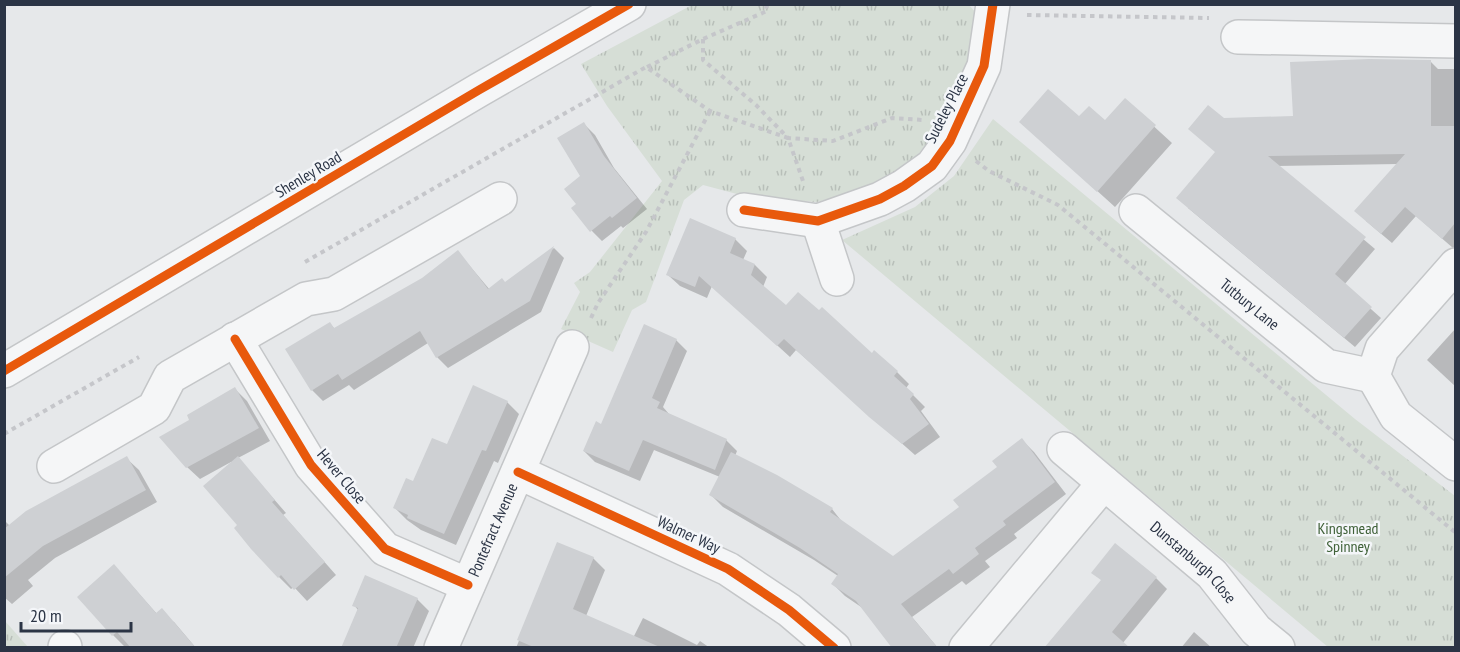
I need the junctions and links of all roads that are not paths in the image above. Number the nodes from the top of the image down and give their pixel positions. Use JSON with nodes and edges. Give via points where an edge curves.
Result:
{"nodes":[{"id":1,"x":629,"y":4,"type":"edge"},
{"id":2,"x":993,"y":4,"type":"edge"},
{"id":3,"x":1238,"y":37,"type":"dead end"},
{"id":4,"x":1455,"y":41,"type":"edge"},
{"id":5,"x":500,"y":199,"type":"dead end"},
{"id":6,"x":744,"y":210,"type":"dead end"},
{"id":7,"x":1136,"y":211,"type":"dead end"},
{"id":8,"x":818,"y":221,"type":"junction"},
{"id":9,"x":1455,"y":265,"type":"edge"},
{"id":10,"x":837,"y":279,"type":"dead end"},
{"id":11,"x":236,"y":339,"type":"junction"},
{"id":12,"x":572,"y":347,"type":"road end"},
{"id":13,"x":4,"y":371,"type":"edge"},
{"id":14,"x":1373,"y":376,"type":"junction"},
{"id":15,"x":1064,"y":449,"type":"dead end"},
{"id":16,"x":1455,"y":464,"type":"edge"},
{"id":17,"x":54,"y":466,"type":"dead end"},
{"id":18,"x":518,"y":472,"type":"junction"},
{"id":19,"x":1104,"y":483,"type":"junction"},
{"id":20,"x":468,"y":585,"type":"junction"},
{"id":21,"x":441,"y":648,"type":"edge"},
{"id":22,"x":834,"y":648,"type":"edge"},
{"id":23,"x":966,"y":648,"type":"edge"},
{"id":24,"x":1278,"y":648,"type":"edge"}],
"edges":[{"from":1,"to":13,"type":"street","name":"Shenley Road"},
{"from":2,"to":8,"type":"street","name":"Sudeley Place","via":[[984,66],[950,141],[932,166],[880,199]]},
{"from":3,"to":4,"type":"street"},
{"from":5,"to":11,"type":"street","via":[[334,294],[306,299]]},
{"from":6,"to":8,"type":"street","name":"Sudeley Place"},
{"from":7,"to":14,"type":"street","name":"Tutbury Lane","via":[[1326,366]]},
{"from":8,"to":10,"type":"street"},
{"from":9,"to":14,"type":"street","via":[[1382,349]]},
{"from":11,"to":17,"type":"street","via":[[170,377],[154,408]]},
{"from":11,"to":20,"type":"street","name":"Hever Close","via":[[311,465],[385,549]]},
{"from":12,"to":18,"type":"street","name":"Pontefract Avenue"},
{"from":14,"to":16,"type":"street","via":[[1396,416]]},
{"from":15,"to":19,"type":"street","name":"Dunstanburgh Close"},
{"from":18,"to":20,"type":"street","name":"Pontefract Avenue"},
{"from":18,"to":22,"type":"street","name":"Walmer Way","via":[[728,569],[789,610]]},
{"from":19,"to":23,"type":"street"},
{"from":19,"to":24,"type":"street","name":"Dunstanburgh Close","via":[[1212,574],[1256,630]]},
{"from":20,"to":21,"type":"street","name":"Pontefract Avenue"}]}
